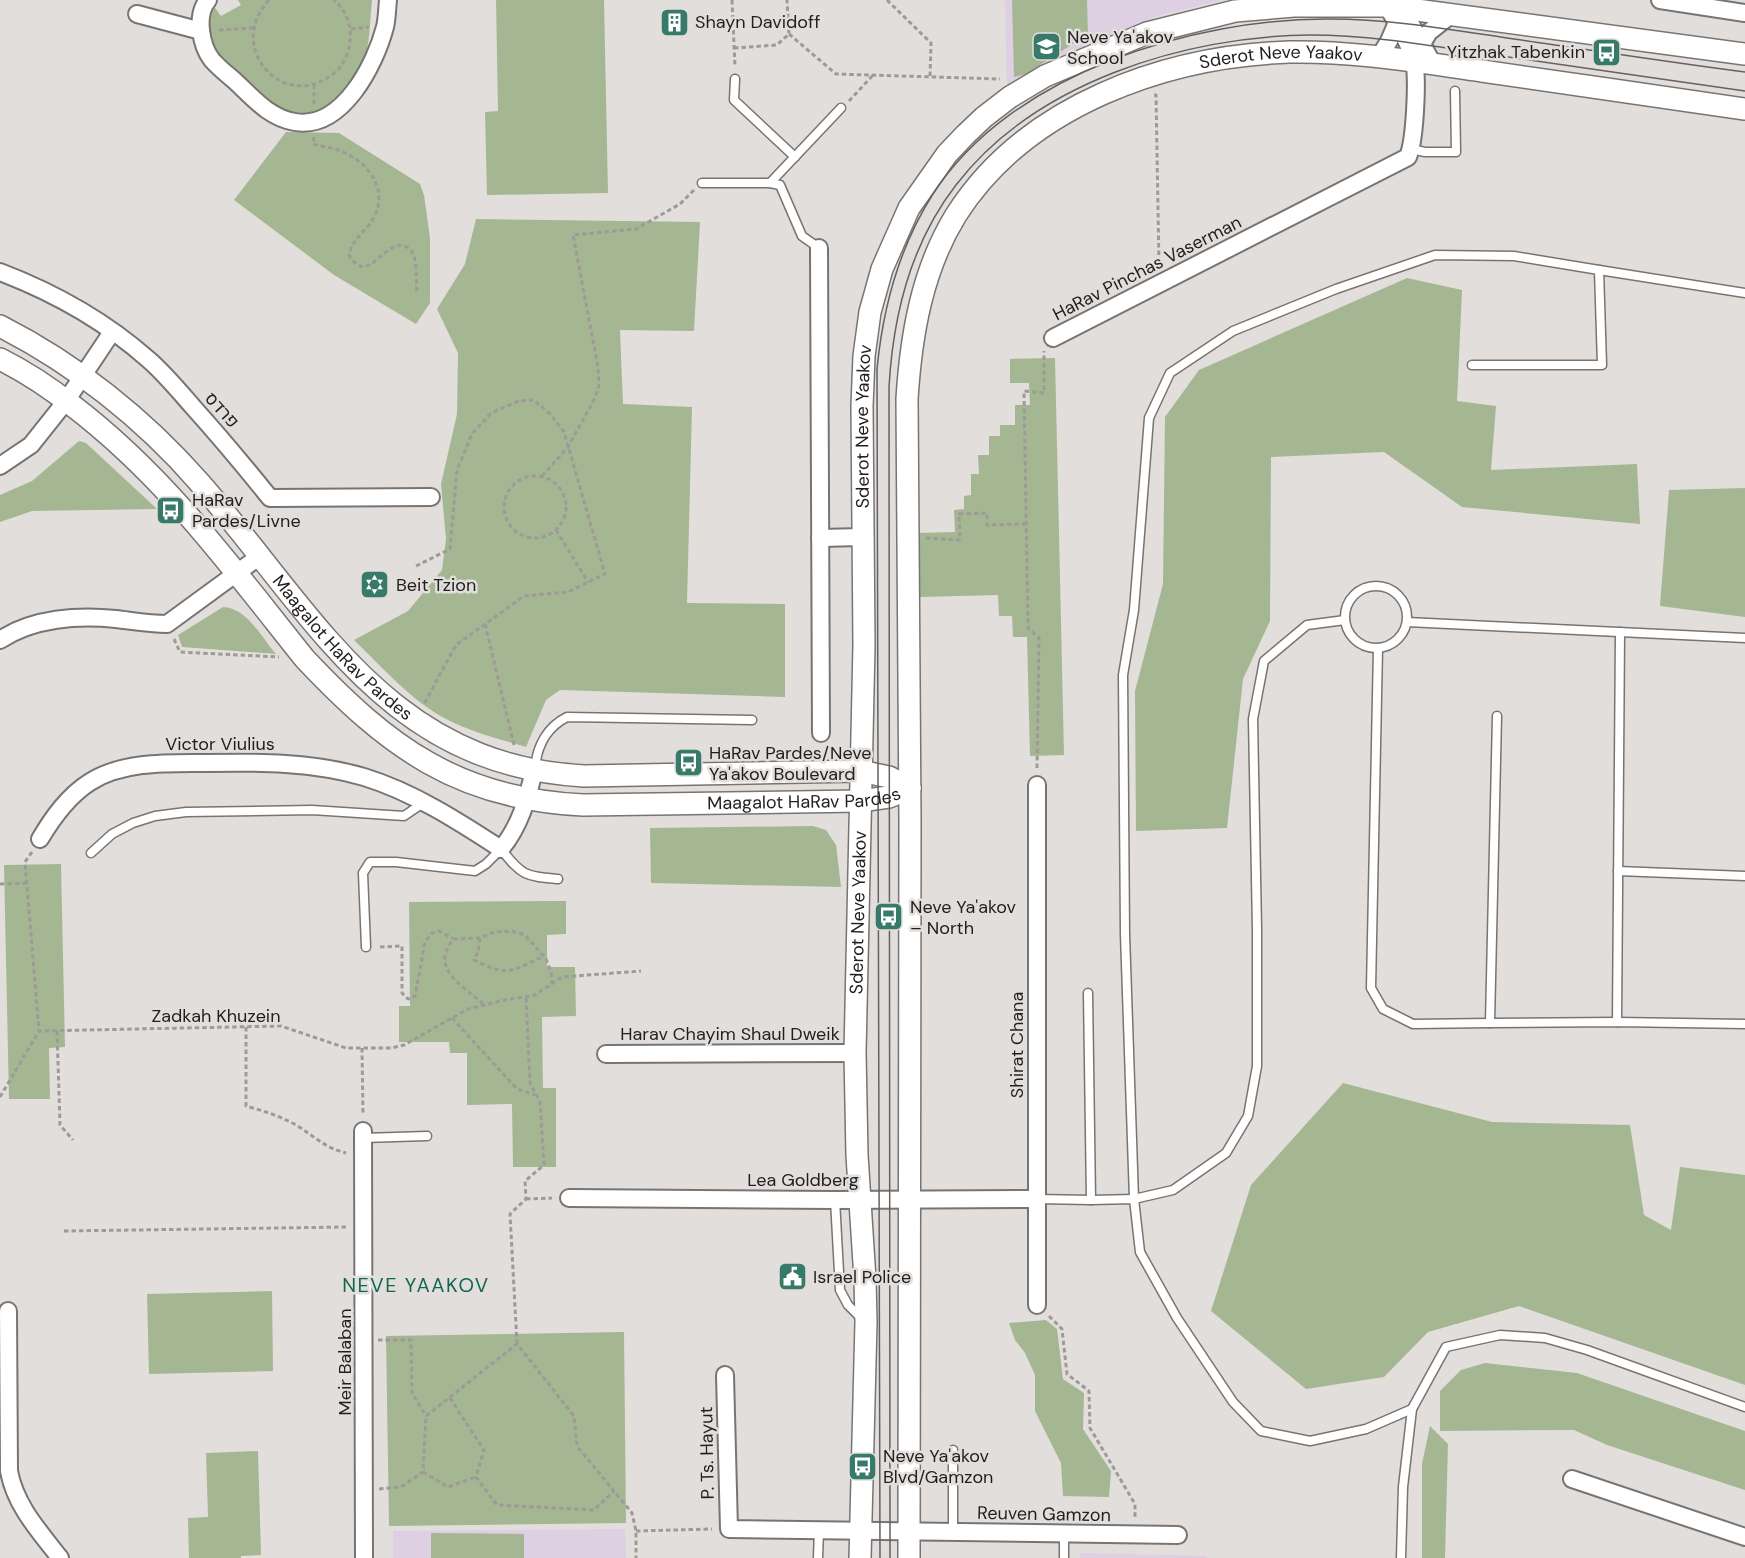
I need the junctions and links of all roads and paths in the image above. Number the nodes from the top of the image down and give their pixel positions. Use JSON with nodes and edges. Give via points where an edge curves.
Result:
{"nodes":[{"id":1,"x":208,"y":0,"type":"edge"},
{"id":2,"x":269,"y":0,"type":"edge"},
{"id":3,"x":334,"y":0,"type":"edge"},
{"id":4,"x":388,"y":0,"type":"edge"},
{"id":5,"x":732,"y":0,"type":"edge"},
{"id":6,"x":787,"y":0,"type":"edge"},
{"id":7,"x":887,"y":0,"type":"edge"},
{"id":8,"x":1660,"y":0,"type":"edge"},
{"id":9,"x":1398,"y":7,"type":"edge"},
{"id":10,"x":1745,"y":13,"type":"edge"},
{"id":11,"x":137,"y":14,"type":"dead end"},
{"id":12,"x":1452,"y":14,"type":"junction"},
{"id":13,"x":253,"y":28,"type":"junction"},
{"id":14,"x":201,"y":31,"type":"junction"},
{"id":15,"x":789,"y":34,"type":"junction"},
{"id":16,"x":734,"y":48,"type":"junction"},
{"id":17,"x":1745,"y":54,"type":"edge"},
{"id":18,"x":1379,"y":57,"type":"junction"},
{"id":19,"x":1423,"y":57,"type":"junction"},
{"id":20,"x":873,"y":75,"type":"junction"},
{"id":21,"x":930,"y":77,"type":"junction"},
{"id":22,"x":735,"y":79,"type":"joint"},
{"id":23,"x":314,"y":84,"type":"junction"},
{"id":24,"x":1455,"y":91,"type":"dead end"},
{"id":25,"x":1145,"y":95,"type":"dead end"},
{"id":26,"x":1010,"y":97,"type":"junction"},
{"id":27,"x":841,"y":108,"type":"joint"},
{"id":28,"x":1745,"y":109,"type":"edge"},
{"id":29,"x":314,"y":122,"type":"junction"},
{"id":30,"x":1411,"y":149,"type":"junction"},
{"id":31,"x":795,"y":157,"type":"junction"},
{"id":32,"x":702,"y":183,"type":"joint"},
{"id":33,"x":770,"y":183,"type":"junction"},
{"id":34,"x":819,"y":248,"type":"joint"},
{"id":35,"x":1599,"y":270,"type":"junction"},
{"id":36,"x":0,"y":272,"type":"edge"},
{"id":37,"x":1159,"y":284,"type":"junction"},
{"id":38,"x":417,"y":293,"type":"dead end"},
{"id":39,"x":1745,"y":294,"type":"edge"},
{"id":40,"x":0,"y":326,"type":"edge"},
{"id":41,"x":112,"y":332,"type":"junction"},
{"id":42,"x":1053,"y":338,"type":"joint"},
{"id":43,"x":0,"y":358,"type":"edge"},
{"id":44,"x":1472,"y":365,"type":"dead end"},
{"id":45,"x":82,"y":377,"type":"junction"},
{"id":46,"x":66,"y":401,"type":"junction"},
{"id":47,"x":568,"y":447,"type":"junction"},
{"id":48,"x":0,"y":466,"type":"edge"},
{"id":49,"x":542,"y":476,"type":"junction"},
{"id":50,"x":431,"y":497,"type":"dead end"},
{"id":51,"x":1026,"y":524,"type":"junction"},
{"id":52,"x":556,"y":530,"type":"junction"},
{"id":53,"x":862,"y":537,"type":"junction"},
{"id":54,"x":907,"y":537,"type":"junction"},
{"id":55,"x":820,"y":538,"type":"junction"},
{"id":56,"x":260,"y":556,"type":"junction"},
{"id":57,"x":416,"y":566,"type":"dead end"},
{"id":58,"x":237,"y":574,"type":"junction"},
{"id":59,"x":588,"y":583,"type":"junction"},
{"id":60,"x":1345,"y":620,"type":"junction"},
{"id":61,"x":1407,"y":622,"type":"junction"},
{"id":62,"x":167,"y":624,"type":"junction"},
{"id":63,"x":485,"y":624,"type":"junction"},
{"id":64,"x":1620,"y":632,"type":"junction"},
{"id":65,"x":1745,"y":638,"type":"edge"},
{"id":66,"x":0,"y":640,"type":"edge"},
{"id":67,"x":1378,"y":648,"type":"junction"},
{"id":68,"x":304,"y":658,"type":"junction"},
{"id":69,"x":1497,"y":716,"type":"dead end"},
{"id":70,"x":752,"y":720,"type":"dead end"},
{"id":71,"x":415,"y":721,"type":"junction"},
{"id":72,"x":821,"y":733,"type":"dead end"},
{"id":73,"x":527,"y":770,"type":"junction"},
{"id":74,"x":860,"y":771,"type":"junction"},
{"id":75,"x":1037,"y":784,"type":"joint"},
{"id":76,"x":910,"y":788,"type":"junction"},
{"id":77,"x":528,"y":800,"type":"junction"},
{"id":78,"x":860,"y":801,"type":"junction"},
{"id":79,"x":423,"y":803,"type":"junction"},
{"id":80,"x":40,"y":839,"type":"joint"},
{"id":81,"x":501,"y":849,"type":"junction"},
{"id":82,"x":91,"y":853,"type":"dead end"},
{"id":83,"x":1618,"y":871,"type":"junction"},
{"id":84,"x":1745,"y":876,"type":"edge"},
{"id":85,"x":558,"y":879,"type":"dead end"},
{"id":86,"x":27,"y":883,"type":"junction"},
{"id":87,"x":0,"y":884,"type":"edge"},
{"id":88,"x":480,"y":938,"type":"junction"},
{"id":89,"x":454,"y":939,"type":"junction"},
{"id":90,"x":366,"y":947,"type":"joint"},
{"id":91,"x":544,"y":957,"type":"junction"},
{"id":92,"x":641,"y":971,"type":"dead end"},
{"id":93,"x":552,"y":983,"type":"junction"},
{"id":94,"x":1088,"y":993,"type":"dead end"},
{"id":95,"x":526,"y":996,"type":"junction"},
{"id":96,"x":484,"y":1005,"type":"junction"},
{"id":97,"x":452,"y":1018,"type":"junction"},
{"id":98,"x":1617,"y":1022,"type":"junction"},
{"id":99,"x":1490,"y":1023,"type":"junction"},
{"id":100,"x":1745,"y":1023,"type":"edge"},
{"id":101,"x":246,"y":1027,"type":"junction"},
{"id":102,"x":39,"y":1031,"type":"junction"},
{"id":103,"x":57,"y":1031,"type":"junction"},
{"id":104,"x":362,"y":1048,"type":"junction"},
{"id":105,"x":855,"y":1053,"type":"junction"},
{"id":106,"x":606,"y":1054,"type":"dead end"},
{"id":107,"x":537,"y":1096,"type":"junction"},
{"id":108,"x":0,"y":1097,"type":"edge"},
{"id":109,"x":363,"y":1134,"type":"junction"},
{"id":110,"x":427,"y":1136,"type":"dead end"},
{"id":111,"x":73,"y":1140,"type":"dead end"},
{"id":112,"x":364,"y":1158,"type":"junction"},
{"id":113,"x":569,"y":1198,"type":"joint"},
{"id":114,"x":525,"y":1199,"type":"junction"},
{"id":115,"x":1036,"y":1199,"type":"junction"},
{"id":116,"x":1134,"y":1199,"type":"junction"},
{"id":117,"x":835,"y":1200,"type":"junction"},
{"id":118,"x":859,"y":1200,"type":"junction"},
{"id":119,"x":909,"y":1200,"type":"junction"},
{"id":120,"x":1091,"y":1200,"type":"junction"},
{"id":121,"x":364,"y":1227,"type":"junction"},
{"id":122,"x":64,"y":1231,"type":"dead end"},
{"id":123,"x":1036,"y":1305,"type":"joint"},
{"id":124,"x":8,"y":1311,"type":"dead end"},
{"id":125,"x":866,"y":1322,"type":"junction"},
{"id":126,"x":364,"y":1340,"type":"junction"},
{"id":127,"x":517,"y":1344,"type":"junction"},
{"id":128,"x":725,"y":1375,"type":"dead end"},
{"id":129,"x":450,"y":1397,"type":"junction"},
{"id":130,"x":1745,"y":1407,"type":"edge"},
{"id":131,"x":1412,"y":1409,"type":"junction"},
{"id":132,"x":426,"y":1416,"type":"junction"},
{"id":133,"x":953,"y":1450,"type":"dead end"},
{"id":134,"x":423,"y":1472,"type":"junction"},
{"id":135,"x":476,"y":1478,"type":"junction"},
{"id":136,"x":1572,"y":1479,"type":"dead end"},
{"id":137,"x":364,"y":1490,"type":"junction"},
{"id":138,"x":614,"y":1491,"type":"junction"},
{"id":139,"x":729,"y":1529,"type":"junction"},
{"id":140,"x":819,"y":1530,"type":"junction"},
{"id":141,"x":636,"y":1531,"type":"junction"},
{"id":142,"x":860,"y":1531,"type":"junction"},
{"id":143,"x":909,"y":1532,"type":"junction"},
{"id":144,"x":953,"y":1532,"type":"junction"},
{"id":145,"x":1064,"y":1534,"type":"junction"},
{"id":146,"x":1135,"y":1535,"type":"junction"},
{"id":147,"x":1178,"y":1535,"type":"dead end"},
{"id":148,"x":1745,"y":1538,"type":"edge"},
{"id":149,"x":60,"y":1558,"type":"edge"},
{"id":150,"x":364,"y":1558,"type":"edge"},
{"id":151,"x":636,"y":1558,"type":"edge"},
{"id":152,"x":818,"y":1558,"type":"edge"},
{"id":153,"x":861,"y":1558,"type":"edge"},
{"id":154,"x":909,"y":1558,"type":"edge"},
{"id":155,"x":1064,"y":1558,"type":"edge"},
{"id":156,"x":1401,"y":1558,"type":"edge"}],
"edges":[{"from":1,"to":14,"type":"street","via":[[201,17]]},
{"from":2,"to":13,"type":"path","via":[[258,13]]},
{"from":3,"to":23,"type":"path","via":[[346,15],[350,44],[338,69]]},
{"from":4,"to":29,"type":"street","via":[[379,46],[357,88],[334,113]]},
{"from":5,"to":16,"type":"path"},
{"from":6,"to":15,"type":"path"},
{"from":7,"to":21,"type":"path","via":[[931,43]]},
{"from":8,"to":10,"type":"street"},
{"from":9,"to":12,"type":"street","name":"Sderot Neve Yaakov"},
{"from":9,"to":18,"type":"street","via":[[1389,40]]},
{"from":9,"to":19,"type":"street"},
{"from":9,"to":26,"type":"street","name":"Sderot Neve Yaakov","via":[[1266,7],[1206,16],[1116,44],[1045,76]]},
{"from":11,"to":14,"type":"street"},
{"from":12,"to":17,"type":"street","name":"Sderot Neve Yaakov"},
{"from":12,"to":19,"type":"street","via":[[1430,32]]},
{"from":13,"to":14,"type":"path"},
{"from":13,"to":23,"type":"path","via":[[256,56],[264,68],[286,83]]},
{"from":14,"to":29,"type":"street","via":[[212,59],[266,110],[297,123]]},
{"from":15,"to":16,"type":"path","via":[[777,45]]},
{"from":15,"to":20,"type":"path","via":[[836,74]]},
{"from":16,"to":22,"type":"path"},
{"from":18,"to":19,"type":"street","name":"Sderot Neve Yaakov"},
{"from":18,"to":54,"type":"street","name":"Sderot Neve Yaakov","via":[[1317,52],[1264,54],[1196,63],[1150,76],[1104,93],[1063,115],[995,167],[956,216],[940,247],[918,311],[909,358],[907,399]]},
{"from":19,"to":28,"type":"street","name":"Sderot Neve Yaakov"},
{"from":19,"to":30,"type":"street"},
{"from":20,"to":21,"type":"path"},
{"from":20,"to":27,"type":"path"},
{"from":21,"to":26,"type":"path","via":[[1000,79]]},
{"from":22,"to":31,"type":"lane","via":[[734,100]]},
{"from":23,"to":29,"type":"path"},
{"from":24,"to":30,"type":"lane","via":[[1456,152]]},
{"from":25,"to":37,"type":"path","via":[[1156,95]]},
{"from":26,"to":53,"type":"street","name":"Sderot Neve Yaakov","via":[[965,135],[928,179],[909,208],[882,269],[870,312],[864,356]]},
{"from":27,"to":31,"type":"lane"},
{"from":29,"to":38,"type":"path","via":[[314,144],[344,152],[365,166],[377,182],[380,198],[369,224],[352,247],[349,255],[353,262],[370,265],[389,248],[406,246],[413,252]]},
{"from":30,"to":37,"type":"street","name":"HaRav Pinchas Vaserman","via":[[1401,162]]},
{"from":31,"to":33,"type":"lane"},
{"from":32,"to":33,"type":"lane"},
{"from":32,"to":47,"type":"path","via":[[680,204],[636,229],[573,236],[599,385]]},
{"from":33,"to":34,"type":"lane","via":[[780,185],[802,236]]},
{"from":34,"to":55,"type":"street"},
{"from":35,"to":39,"type":"lane"},
{"from":35,"to":44,"type":"lane","via":[[1602,365]]},
{"from":35,"to":116,"type":"lane","via":[[1514,256],[1435,255],[1336,289],[1233,331],[1170,373],[1149,418],[1134,610],[1123,675],[1125,934]]},
{"from":36,"to":41,"type":"street","name":"פרדס","via":[[82,310]]},
{"from":37,"to":42,"type":"street","name":"HaRav Pinchas Vaserman"},
{"from":40,"to":45,"type":"street","name":"Maagalot HaRav Pardes","via":[[34,343]]},
{"from":41,"to":45,"type":"street"},
{"from":41,"to":50,"type":"street","name":"פרדס","via":[[164,375],[270,498]]},
{"from":42,"to":51,"type":"path","name":"HaRav Pinchas Vaserman","via":[[1044,342],[1044,393],[1024,391]]},
{"from":43,"to":46,"type":"street","name":"Maagalot HaRav Pardes"},
{"from":45,"to":46,"type":"street"},
{"from":45,"to":56,"type":"street","name":"Maagalot HaRav Pardes","via":[[119,404],[190,472]]},
{"from":46,"to":48,"type":"street","via":[[31,445]]},
{"from":46,"to":58,"type":"street","name":"Maagalot HaRav Pardes","via":[[100,427],[177,500]]},
{"from":47,"to":49,"type":"path"},
{"from":47,"to":57,"type":"path","via":[[564,432],[534,400],[491,412],[472,434],[457,470],[450,549]]},
{"from":47,"to":59,"type":"path","via":[[605,574]]},
{"from":49,"to":52,"type":"path","via":[[562,490],[566,501],[563,522]]},
{"from":49,"to":52,"type":"path","via":[[531,476],[512,486],[505,512],[508,522],[525,536],[547,536]]},
{"from":51,"to":54,"type":"path","via":[[987,525],[987,513],[959,514],[960,540]]},
{"from":51,"to":75,"type":"path","name":"HaRav Pinchas Vaserman","via":[[1028,628],[1039,638]]},
{"from":52,"to":59,"type":"path"},
{"from":53,"to":55,"type":"street"},
{"from":53,"to":74,"type":"street","name":"Sderot Neve Yaakov"},
{"from":54,"to":76,"type":"street","name":"Sderot Neve Yaakov"},
{"from":55,"to":72,"type":"street"},
{"from":56,"to":58,"type":"street"},
{"from":56,"to":71,"type":"street","name":"Maagalot HaRav Pardes","via":[[326,640]]},
{"from":58,"to":62,"type":"street"},
{"from":58,"to":68,"type":"street","name":"Maagalot HaRav Pardes"},
{"from":59,"to":63,"type":"path","via":[[568,592],[524,596]]},
{"from":60,"to":61,"type":"lane","via":[[1345,610],[1357,592],[1380,586],[1400,597]]},
{"from":60,"to":67,"type":"lane","via":[[1354,639],[1363,646]]},
{"from":60,"to":116,"type":"lane","via":[[1307,625],[1264,661],[1253,719],[1257,1066],[1248,1116],[1226,1153],[1173,1190]]},
{"from":61,"to":64,"type":"lane"},
{"from":61,"to":67,"type":"lane","via":[[1395,642]]},
{"from":62,"to":66,"type":"street","via":[[64,619],[31,626]]},
{"from":62,"to":68,"type":"path","via":[[180,652]]},
{"from":63,"to":71,"type":"path","via":[[456,645]]},
{"from":63,"to":73,"type":"path"},
{"from":64,"to":65,"type":"lane"},
{"from":64,"to":83,"type":"lane"},
{"from":67,"to":99,"type":"lane","via":[[1371,988],[1383,1009],[1413,1024]]},
{"from":68,"to":77,"type":"street","name":"Maagalot HaRav Pardes","via":[[365,719],[402,747],[437,769],[475,785]]},
{"from":69,"to":99,"type":"lane"},
{"from":70,"to":73,"type":"lane","via":[[567,717],[556,723],[543,739]]},
{"from":71,"to":73,"type":"street","name":"Maagalot HaRav Pardes","via":[[448,742]]},
{"from":73,"to":74,"type":"street","name":"Maagalot HaRav Pardes","via":[[584,776]]},
{"from":73,"to":77,"type":"street"},
{"from":74,"to":76,"type":"street","name":"Maagalot HaRav Pardes","via":[[890,777]]},
{"from":74,"to":78,"type":"street","name":"Sderot Neve Yaakov"},
{"from":75,"to":115,"type":"street","name":"Shirat Chana"},
{"from":76,"to":78,"type":"street","name":"Maagalot HaRav Pardes","via":[[890,797]]},
{"from":76,"to":119,"type":"street","name":"Sderot Neve Yaakov"},
{"from":77,"to":78,"type":"street","name":"Maagalot HaRav Pardes","via":[[583,805]]},
{"from":77,"to":81,"type":"street","via":[[519,823]]},
{"from":78,"to":105,"type":"street","name":"Sderot Neve Yaakov"},
{"from":79,"to":80,"type":"street","name":"Victor Viulius","via":[[390,786],[320,767],[264,762],[160,763],[121,770],[91,781],[52,818]]},
{"from":79,"to":81,"type":"street","name":"Victor Viulius"},
{"from":79,"to":82,"type":"lane","via":[[404,816],[312,810],[155,816],[112,834]]},
{"from":80,"to":86,"type":"path","via":[[25,862]]},
{"from":81,"to":85,"type":"lane","via":[[516,868],[530,876]]},
{"from":81,"to":90,"type":"lane","via":[[475,871],[370,862],[363,873]]},
{"from":83,"to":84,"type":"lane"},
{"from":83,"to":98,"type":"lane"},
{"from":86,"to":87,"type":"path"},
{"from":86,"to":102,"type":"path"},
{"from":88,"to":89,"type":"path"},
{"from":88,"to":91,"type":"path","via":[[512,930],[525,935]]},
{"from":88,"to":91,"type":"path","via":[[474,960],[495,970],[507,972]]},
{"from":89,"to":90,"type":"path","via":[[439,931],[425,942],[415,996],[408,999],[402,993],[402,946]]},
{"from":89,"to":96,"type":"path","via":[[445,955],[447,973]]},
{"from":91,"to":93,"type":"path"},
{"from":92,"to":93,"type":"path","name":"Zadkah Khuzein","via":[[562,977]]},
{"from":93,"to":95,"type":"path","name":"Zadkah Khuzein","via":[[535,995]]},
{"from":94,"to":120,"type":"lane"},
{"from":95,"to":96,"type":"path","name":"Zadkah Khuzein"},
{"from":95,"to":107,"type":"path","via":[[530,1083]]},
{"from":96,"to":97,"type":"path","name":"Zadkah Khuzein"},
{"from":97,"to":104,"type":"path","name":"Zadkah Khuzein","via":[[404,1046]]},
{"from":97,"to":107,"type":"path","via":[[517,1089]]},
{"from":98,"to":99,"type":"lane"},
{"from":98,"to":100,"type":"lane"},
{"from":101,"to":103,"type":"path","name":"Zadkah Khuzein"},
{"from":101,"to":104,"type":"path","name":"Zadkah Khuzein","via":[[281,1026],[346,1048]]},
{"from":101,"to":112,"type":"path","via":[[246,1106],[296,1125],[331,1150]]},
{"from":102,"to":103,"type":"path","name":"Zadkah Khuzein"},
{"from":102,"to":108,"type":"path"},
{"from":103,"to":111,"type":"path","via":[[60,1125]]},
{"from":104,"to":109,"type":"path"},
{"from":105,"to":106,"type":"street","name":"Harav Chayim Shaul Dweik"},
{"from":105,"to":118,"type":"street","name":"Sderot Neve Yaakov"},
{"from":107,"to":114,"type":"path","via":[[544,1165],[525,1181]]},
{"from":109,"to":110,"type":"lane"},
{"from":109,"to":112,"type":"street","name":"Meir Balaban"},
{"from":112,"to":121,"type":"street","name":"Meir Balaban"},
{"from":113,"to":114,"type":"path"},
{"from":113,"to":117,"type":"street","name":"Lea Goldberg"},
{"from":114,"to":127,"type":"path","via":[[510,1214]]},
{"from":115,"to":119,"type":"street","name":"Lea Goldberg"},
{"from":115,"to":120,"type":"lane"},
{"from":115,"to":123,"type":"street","name":"Shirat Chana"},
{"from":116,"to":120,"type":"lane"},
{"from":116,"to":131,"type":"lane","via":[[1140,1252],[1227,1393],[1260,1431],[1311,1441],[1366,1429]]},
{"from":117,"to":118,"type":"street","name":"Lea Goldberg"},
{"from":117,"to":125,"type":"lane","via":[[840,1290],[848,1305]]},
{"from":118,"to":119,"type":"street","name":"Lea Goldberg"},
{"from":118,"to":125,"type":"street","name":"Sderot Neve Yaakov"},
{"from":119,"to":143,"type":"street","name":"Sderot Neve Yaakov"},
{"from":121,"to":122,"type":"path"},
{"from":121,"to":126,"type":"street","name":"Meir Balaban"},
{"from":123,"to":146,"type":"path","via":[[1062,1329],[1067,1374],[1089,1392],[1090,1428],[1135,1504]]},
{"from":124,"to":149,"type":"street","via":[[12,1486],[20,1505]]},
{"from":125,"to":142,"type":"street","name":"Sderot Neve Yaakov"},
{"from":126,"to":132,"type":"path","via":[[411,1340],[412,1393]]},
{"from":126,"to":137,"type":"street","name":"Meir Balaban"},
{"from":127,"to":129,"type":"path"},
{"from":127,"to":138,"type":"path","via":[[574,1416],[577,1446]]},
{"from":128,"to":139,"type":"street","name":"P. Ts. Hayut"},
{"from":129,"to":132,"type":"path"},
{"from":129,"to":135,"type":"path","via":[[484,1450]]},
{"from":130,"to":131,"type":"lane","via":[[1587,1350],[1545,1338],[1500,1335],[1446,1347]]},
{"from":131,"to":156,"type":"lane","via":[[1403,1487]]},
{"from":132,"to":134,"type":"path"},
{"from":133,"to":144,"type":"lane"},
{"from":134,"to":135,"type":"path","via":[[447,1487]]},
{"from":134,"to":137,"type":"path","via":[[401,1487]]},
{"from":135,"to":138,"type":"path","via":[[497,1505],[594,1510]]},
{"from":136,"to":148,"type":"street"},
{"from":137,"to":150,"type":"street","name":"Meir Balaban"},
{"from":138,"to":141,"type":"path","via":[[632,1513]]},
{"from":139,"to":140,"type":"street","name":"Reuven Gamzon"},
{"from":139,"to":141,"type":"path"},
{"from":140,"to":142,"type":"street","name":"Reuven Gamzon"},
{"from":140,"to":152,"type":"lane"},
{"from":141,"to":151,"type":"path"},
{"from":142,"to":143,"type":"street","name":"Reuven Gamzon"},
{"from":142,"to":153,"type":"street","name":"Sderot Neve Yaakov"},
{"from":143,"to":144,"type":"street","name":"Reuven Gamzon"},
{"from":143,"to":154,"type":"street","name":"Sderot Neve Yaakov"},
{"from":144,"to":145,"type":"street","name":"Reuven Gamzon"},
{"from":145,"to":146,"type":"street","name":"Reuven Gamzon"},
{"from":145,"to":155,"type":"lane"},
{"from":146,"to":147,"type":"street","name":"Reuven Gamzon"}]}
